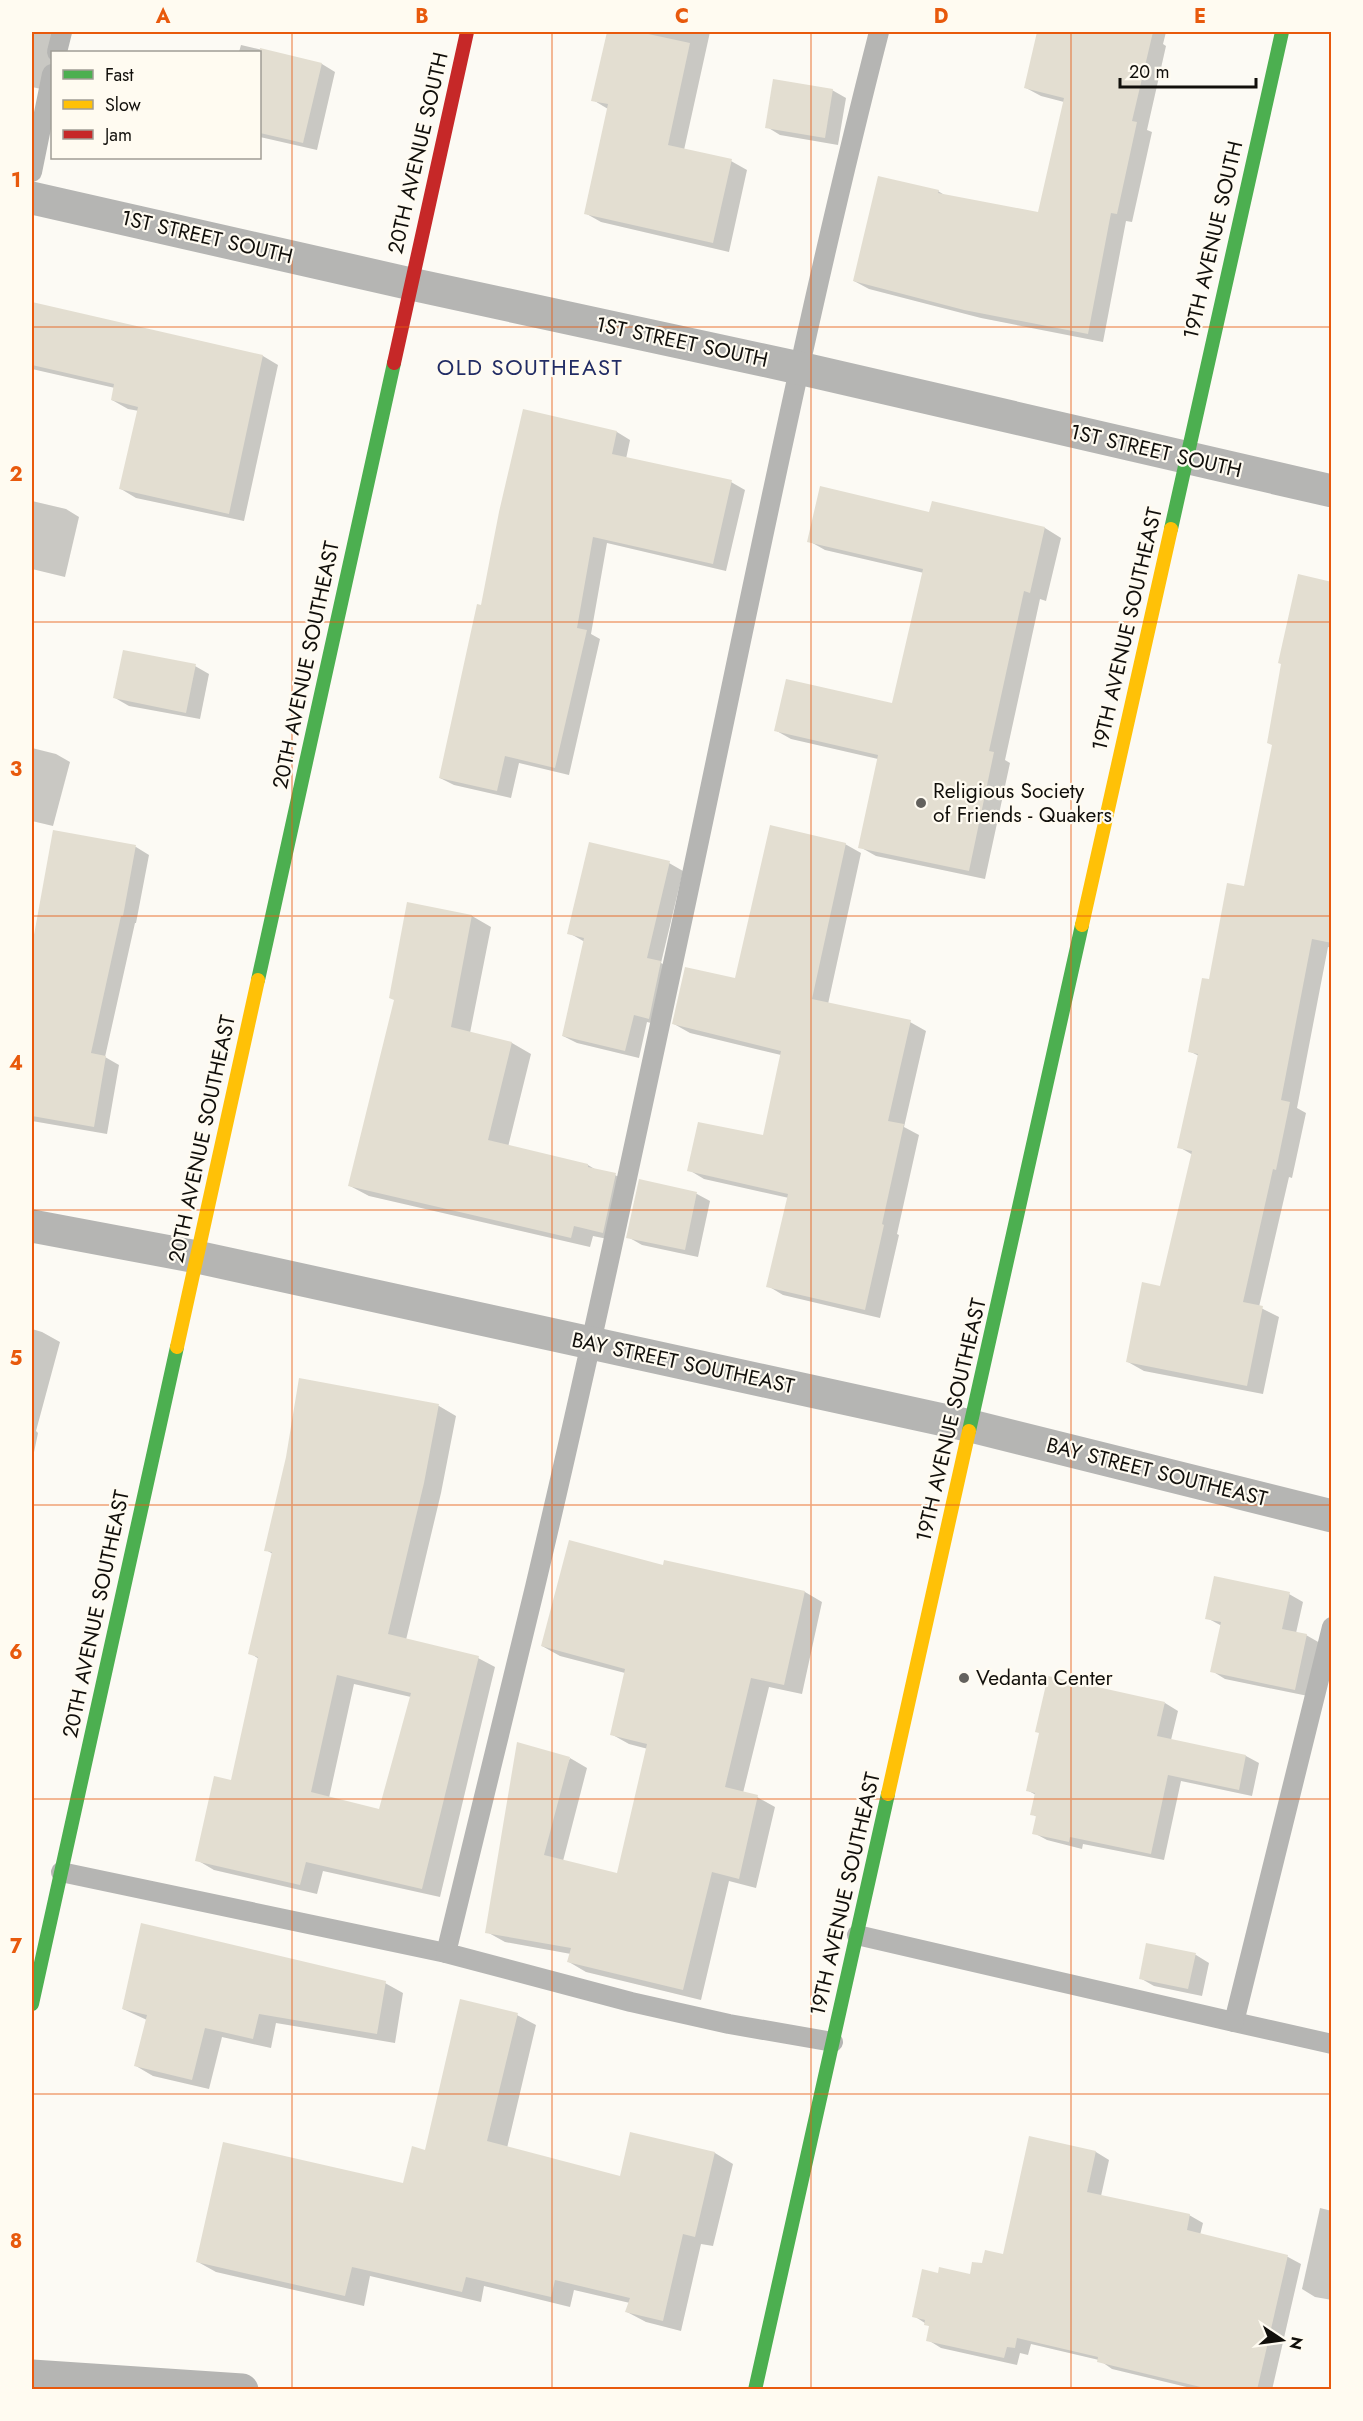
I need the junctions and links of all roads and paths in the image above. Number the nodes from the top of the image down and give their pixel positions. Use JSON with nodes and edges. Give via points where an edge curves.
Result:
{"nodes":[{"id":1,"x":62,"y":32,"type":"edge"},
{"id":2,"x":466,"y":32,"type":"edge"},
{"id":3,"x":879,"y":32,"type":"edge"},
{"id":4,"x":1282,"y":32,"type":"edge"},
{"id":5,"x":57,"y":51,"type":"edge"},
{"id":6,"x":51,"y":79,"type":"edge"},
{"id":7,"x":32,"y":172,"type":"edge"},
{"id":8,"x":32,"y":198,"type":"edge"},
{"id":9,"x":411,"y":284,"type":"junction"},
{"id":10,"x":799,"y":368,"type":"junction"},
{"id":11,"x":1186,"y":459,"type":"junction"},
{"id":12,"x":1332,"y":491,"type":"edge"},
{"id":13,"x":32,"y":1226,"type":"edge"},
{"id":14,"x":197,"y":1257,"type":"junction"},
{"id":15,"x":590,"y":1343,"type":"junction"},
{"id":16,"x":971,"y":1426,"type":"junction"},
{"id":17,"x":1332,"y":1516,"type":"edge"},
{"id":18,"x":1332,"y":1627,"type":"edge"},
{"id":19,"x":61,"y":1872,"type":"junction"},
{"id":20,"x":857,"y":1935,"type":"junction"},
{"id":21,"x":446,"y":1953,"type":"junction"},
{"id":22,"x":35,"y":1975,"type":"edge"},
{"id":23,"x":32,"y":2004,"type":"edge"},
{"id":24,"x":1234,"y":2022,"type":"junction"},
{"id":25,"x":833,"y":2042,"type":"junction"},
{"id":26,"x":1332,"y":2044,"type":"edge"},
{"id":27,"x":32,"y":2376,"type":"edge"},
{"id":28,"x":242,"y":2390,"type":"edge"},
{"id":29,"x":755,"y":2390,"type":"edge"}],
"edges":[{"from":1,"to":5,"type":"lane"},
{"from":2,"to":9,"type":"street","name":"20TH AVENUE SOUTH"},
{"from":3,"to":10,"type":"lane"},
{"from":4,"to":11,"type":"street","name":"19TH AVENUE SOUTH"},
{"from":6,"to":7,"type":"lane"},
{"from":8,"to":9,"type":"street","name":"1ST STREET SOUTH"},
{"from":9,"to":10,"type":"street","name":"1ST STREET SOUTH"},
{"from":9,"to":14,"type":"street","name":"20TH AVENUE SOUTHEAST"},
{"from":10,"to":11,"type":"street","name":"1ST STREET SOUTH"},
{"from":10,"to":15,"type":"lane"},
{"from":11,"to":12,"type":"street","name":"1ST STREET SOUTH"},
{"from":11,"to":16,"type":"street","name":"19TH AVENUE SOUTHEAST"},
{"from":13,"to":14,"type":"street","name":"BAY STREET SOUTHEAST"},
{"from":14,"to":15,"type":"street","name":"BAY STREET SOUTHEAST"},
{"from":14,"to":19,"type":"street","name":"20TH AVENUE SOUTHEAST"},
{"from":15,"to":16,"type":"street","name":"BAY STREET SOUTHEAST"},
{"from":15,"to":21,"type":"lane"},
{"from":16,"to":17,"type":"street","name":"BAY STREET SOUTHEAST"},
{"from":16,"to":20,"type":"street","name":"19TH AVENUE SOUTHEAST"},
{"from":18,"to":24,"type":"lane"},
{"from":19,"to":21,"type":"lane"},
{"from":19,"to":22,"type":"street","name":"20TH AVENUE SOUTHEAST"},
{"from":20,"to":24,"type":"lane"},
{"from":20,"to":25,"type":"street","name":"19TH AVENUE SOUTHEAST"},
{"from":21,"to":25,"type":"lane","via":[[631,2002]]},
{"from":22,"to":23,"type":"street","name":"20TH AVENUE SOUTHEAST"},
{"from":24,"to":26,"type":"lane"},
{"from":25,"to":29,"type":"street","name":"19TH AVENUE SOUTHEAST"},
{"from":27,"to":28,"type":"street"}]}
